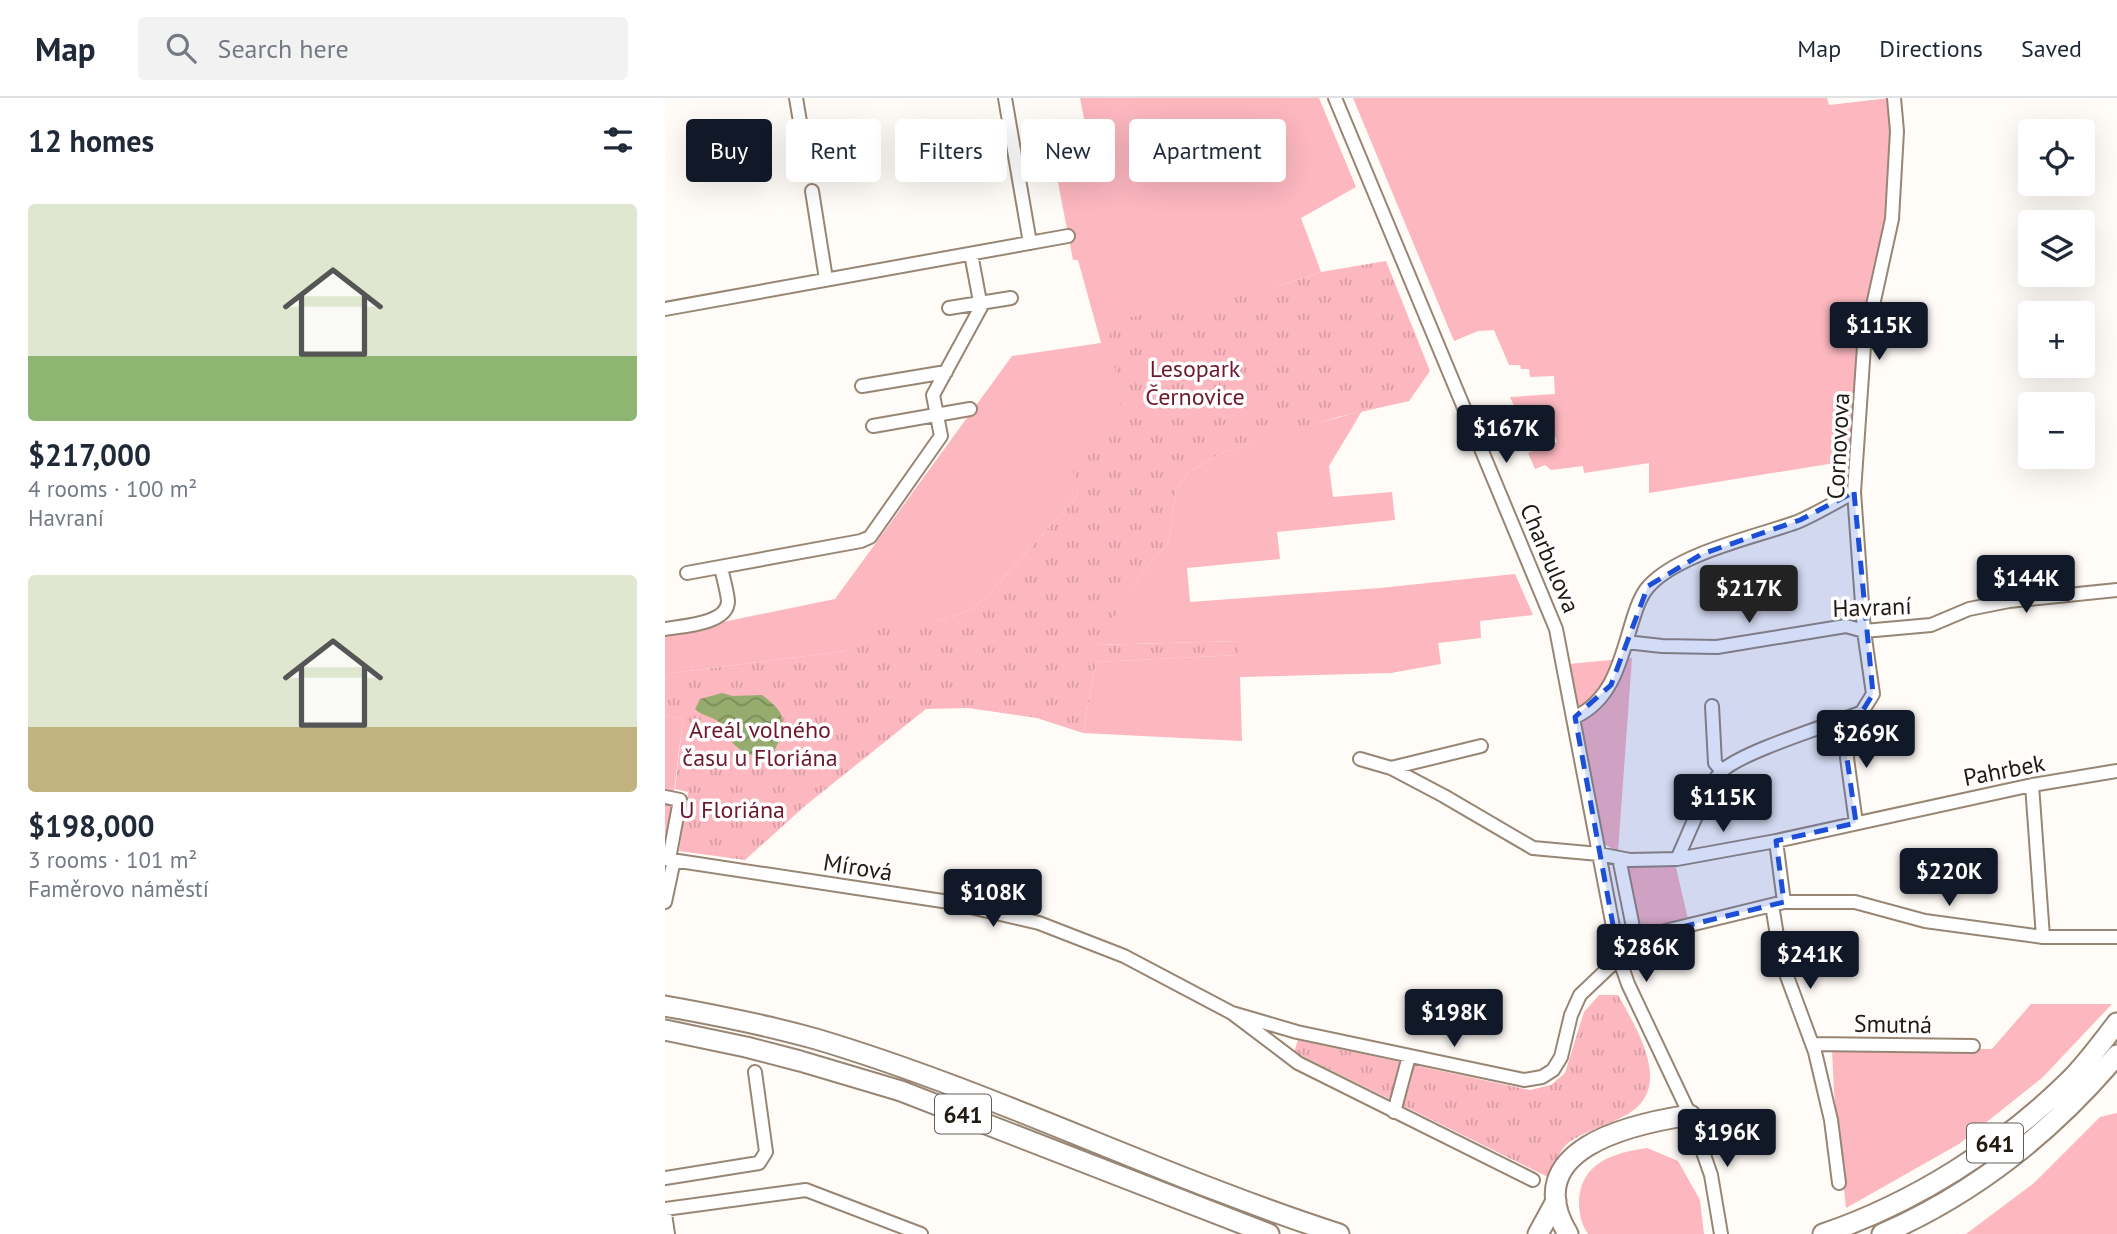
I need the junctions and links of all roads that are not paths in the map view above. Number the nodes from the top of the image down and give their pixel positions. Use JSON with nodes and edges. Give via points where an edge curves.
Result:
{"nodes":[{"id":1,"x":796,"y":98,"type":"edge"},
{"id":2,"x":1005,"y":98,"type":"edge"},
{"id":3,"x":1335,"y":98,"type":"edge"},
{"id":4,"x":1894,"y":98,"type":"edge"},
{"id":5,"x":800,"y":119,"type":"edge"},
{"id":6,"x":811,"y":191,"type":"dead end"},
{"id":7,"x":1068,"y":236,"type":"dead end"},
{"id":8,"x":1030,"y":243,"type":"junction"},
{"id":9,"x":971,"y":254,"type":"junction"},
{"id":10,"x":826,"y":279,"type":"junction"},
{"id":11,"x":1011,"y":298,"type":"dead end"},
{"id":12,"x":980,"y":303,"type":"junction"},
{"id":13,"x":949,"y":308,"type":"dead end"},
{"id":14,"x":665,"y":309,"type":"edge"},
{"id":15,"x":946,"y":372,"type":"junction"},
{"id":16,"x":862,"y":386,"type":"dead end"},
{"id":17,"x":969,"y":409,"type":"dead end"},
{"id":18,"x":937,"y":415,"type":"junction"},
{"id":19,"x":873,"y":426,"type":"dead end"},
{"id":20,"x":1854,"y":492,"type":"junction"},
{"id":21,"x":721,"y":567,"type":"junction"},
{"id":22,"x":687,"y":573,"type":"dead end"},
{"id":23,"x":2117,"y":590,"type":"edge"},
{"id":24,"x":665,"y":629,"type":"edge"},
{"id":25,"x":1864,"y":631,"type":"junction"},
{"id":26,"x":1626,"y":642,"type":"junction"},
{"id":27,"x":1712,"y":706,"type":"dead end"},
{"id":28,"x":1860,"y":713,"type":"junction"},
{"id":29,"x":1575,"y":718,"type":"junction"},
{"id":30,"x":1481,"y":746,"type":"dead end"},
{"id":31,"x":1360,"y":759,"type":"dead end"},
{"id":32,"x":1391,"y":768,"type":"junction"},
{"id":33,"x":1722,"y":771,"type":"junction"},
{"id":34,"x":2117,"y":771,"type":"edge"},
{"id":35,"x":2032,"y":785,"type":"junction"},
{"id":36,"x":665,"y":797,"type":"edge"},
{"id":37,"x":1856,"y":823,"type":"junction"},
{"id":38,"x":1776,"y":841,"type":"junction"},
{"id":39,"x":1599,"y":854,"type":"junction"},
{"id":40,"x":1619,"y":858,"type":"junction"},
{"id":41,"x":669,"y":859,"type":"edge"},
{"id":42,"x":1677,"y":859,"type":"junction"},
{"id":43,"x":665,"y":902,"type":"edge"},
{"id":44,"x":1778,"y":904,"type":"junction"},
{"id":45,"x":2043,"y":937,"type":"junction"},
{"id":46,"x":2117,"y":937,"type":"edge"},
{"id":47,"x":1637,"y":947,"type":"junction"},
{"id":48,"x":1619,"y":958,"type":"junction"},
{"id":49,"x":665,"y":1006,"type":"edge"},
{"id":50,"x":1232,"y":1013,"type":"junction"},
{"id":51,"x":2117,"y":1023,"type":"edge"},
{"id":52,"x":665,"y":1030,"type":"edge"},
{"id":53,"x":1812,"y":1044,"type":"junction"},
{"id":54,"x":1973,"y":1046,"type":"dead end"},
{"id":55,"x":2117,"y":1055,"type":"edge"},
{"id":56,"x":1409,"y":1056,"type":"junction"},
{"id":57,"x":755,"y":1072,"type":"dead end"},
{"id":58,"x":1394,"y":1112,"type":"junction"},
{"id":59,"x":1690,"y":1115,"type":"junction"},
{"id":60,"x":665,"y":1178,"type":"edge"},
{"id":61,"x":1533,"y":1180,"type":"dead end"},
{"id":62,"x":1839,"y":1183,"type":"dead end"},
{"id":63,"x":1556,"y":1200,"type":"junction"},
{"id":64,"x":665,"y":1212,"type":"edge"},
{"id":65,"x":668,"y":1234,"type":"edge"},
{"id":66,"x":921,"y":1234,"type":"edge"},
{"id":67,"x":1269,"y":1234,"type":"edge"},
{"id":68,"x":1339,"y":1234,"type":"edge"},
{"id":69,"x":1538,"y":1234,"type":"edge"},
{"id":70,"x":1568,"y":1234,"type":"edge"},
{"id":71,"x":1721,"y":1234,"type":"edge"},
{"id":72,"x":1823,"y":1234,"type":"edge"},
{"id":73,"x":1882,"y":1234,"type":"edge"}],
"edges":[{"from":1,"to":5,"type":"street"},
{"from":2,"to":8,"type":"street"},
{"from":3,"to":29,"type":"street","name":"Charbulova","via":[[1556,629]]},
{"from":4,"to":20,"type":"street","name":"Cornovova","via":[[1897,131],[1892,219],[1864,346]]},
{"from":6,"to":10,"type":"street"},
{"from":7,"to":8,"type":"street"},
{"from":8,"to":9,"type":"street"},
{"from":9,"to":10,"type":"street"},
{"from":9,"to":12,"type":"street"},
{"from":10,"to":14,"type":"street"},
{"from":11,"to":12,"type":"street"},
{"from":12,"to":13,"type":"street"},
{"from":12,"to":15,"type":"street"},
{"from":15,"to":16,"type":"street"},
{"from":15,"to":18,"type":"street","via":[[933,396]]},
{"from":17,"to":18,"type":"street"},
{"from":18,"to":19,"type":"street"},
{"from":18,"to":21,"type":"street","via":[[941,436],[937,445],[870,537]]},
{"from":20,"to":25,"type":"street","name":"Cornovova"},
{"from":20,"to":26,"type":"street","via":[[1800,520],[1702,554],[1668,571],[1648,586]]},
{"from":21,"to":22,"type":"street"},
{"from":21,"to":24,"type":"street","via":[[728,604],[724,613],[714,620]]},
{"from":23,"to":25,"type":"street","name":"Havraní","via":[[2009,601],[1931,625]]},
{"from":25,"to":26,"type":"street","name":"Havraní","via":[[1846,626],[1717,647]]},
{"from":25,"to":28,"type":"street","name":"Cornovova","via":[[1873,694]]},
{"from":26,"to":29,"type":"street","via":[[1611,685],[1597,703]]},
{"from":27,"to":33,"type":"street","via":[[1715,762]]},
{"from":28,"to":33,"type":"street"},
{"from":28,"to":37,"type":"street","via":[[1850,731],[1847,758]]},
{"from":29,"to":39,"type":"street","name":"Charbulova"},
{"from":30,"to":32,"type":"street"},
{"from":31,"to":32,"type":"street"},
{"from":32,"to":39,"type":"street","via":[[1533,848]]},
{"from":33,"to":42,"type":"street"},
{"from":34,"to":35,"type":"street","name":"Pahrbek"},
{"from":35,"to":37,"type":"street","name":"Pahrbek"},
{"from":35,"to":45,"type":"street"},
{"from":36,"to":41,"type":"street","via":[[680,800]]},
{"from":37,"to":38,"type":"street","name":"Pahrbek"},
{"from":38,"to":42,"type":"street","name":"Pahrbek"},
{"from":38,"to":44,"type":"street"},
{"from":39,"to":40,"type":"street","name":"Pahrbek"},
{"from":39,"to":48,"type":"street","name":"Charbulova"},
{"from":40,"to":42,"type":"street","name":"Pahrbek"},
{"from":40,"to":47,"type":"street"},
{"from":41,"to":43,"type":"street"},
{"from":41,"to":50,"type":"street","name":"Mírová","via":[[949,902],[1039,923],[1124,956]]},
{"from":44,"to":45,"type":"street","via":[[1855,902],[1925,921]]},
{"from":44,"to":47,"type":"street","via":[[1661,933]]},
{"from":44,"to":53,"type":"street","via":[[1781,960]]},
{"from":45,"to":46,"type":"street"},
{"from":47,"to":48,"type":"street"},
{"from":48,"to":56,"type":"street","via":[[1580,995],[1561,1057],[1542,1077],[1524,1080]]},
{"from":48,"to":59,"type":"street","name":"Charbulova"},
{"from":49,"to":68,"type":"highway","number":"641","via":[[773,1028],[857,1052]]},
{"from":50,"to":56,"type":"street"},
{"from":50,"to":58,"type":"street","via":[[1298,1063]]},
{"from":51,"to":72,"type":"highway","number":"641","via":[[2071,1079],[1995,1143],[1918,1191]]},
{"from":52,"to":67,"type":"highway","number":"641","via":[[790,1058],[901,1091]]},
{"from":53,"to":54,"type":"street","name":"Smutná"},
{"from":53,"to":62,"type":"street","via":[[1831,1120]]},
{"from":55,"to":73,"type":"highway","number":"641","via":[[2076,1102],[2007,1161]]},
{"from":56,"to":58,"type":"street"},
{"from":57,"to":60,"type":"street","via":[[766,1152],[759,1163]]},
{"from":58,"to":61,"type":"street"},
{"from":59,"to":63,"type":"highway","via":[[1637,1126],[1585,1145],[1565,1165]]},
{"from":59,"to":71,"type":"street","name":"Charbulova","via":[[1711,1175]]},
{"from":63,"to":69,"type":"highway"},
{"from":63,"to":70,"type":"highway"},
{"from":64,"to":65,"type":"street"},
{"from":64,"to":66,"type":"street","via":[[806,1190]]}]}
